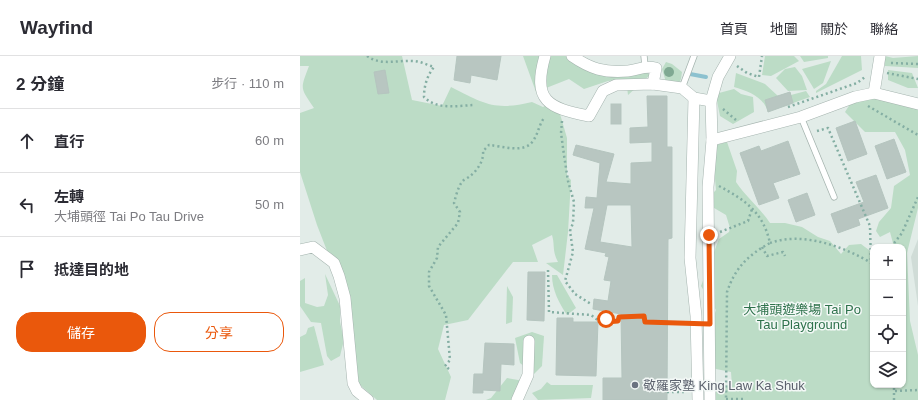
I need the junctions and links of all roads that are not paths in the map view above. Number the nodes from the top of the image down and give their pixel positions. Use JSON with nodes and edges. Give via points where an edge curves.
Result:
{"nodes":[{"id":1,"x":545,"y":56,"type":"edge"},
{"id":2,"x":694,"y":56,"type":"edge"},
{"id":3,"x":575,"y":57,"type":"edge"},
{"id":4,"x":734,"y":60,"type":"edge"},
{"id":5,"x":644,"y":61,"type":"edge"},
{"id":6,"x":878,"y":63,"type":"edge"},
{"id":7,"x":653,"y":84,"type":"junction"},
{"id":8,"x":682,"y":88,"type":"junction"},
{"id":9,"x":874,"y":93,"type":"junction"},
{"id":10,"x":694,"y":98,"type":"junction"},
{"id":11,"x":711,"y":101,"type":"junction"},
{"id":12,"x":918,"y":104,"type":"edge"},
{"id":13,"x":801,"y":117,"type":"junction"},
{"id":14,"x":712,"y":140,"type":"junction"},
{"id":15,"x":834,"y":196,"type":"dead end"},
{"id":16,"x":300,"y":250,"type":"edge"},
{"id":17,"x":529,"y":341,"type":"dead end"},
{"id":18,"x":698,"y":396,"type":"edge"},
{"id":19,"x":368,"y":400,"type":"edge"},
{"id":20,"x":517,"y":400,"type":"edge"},
{"id":21,"x":710,"y":400,"type":"edge"}],
"edges":[{"from":1,"to":7,"type":"street","via":[[539,76],[541,91],[553,106],[566,111],[589,116],[603,91],[616,85]]},
{"from":2,"to":8,"type":"lane"},
{"from":3,"to":5,"type":"street","via":[[600,71],[630,71]]},
{"from":4,"to":11,"type":"street","via":[[718,77]]},
{"from":5,"to":7,"type":"street","via":[[656,68]]},
{"from":6,"to":9,"type":"street"},
{"from":7,"to":8,"type":"street"},
{"from":8,"to":10,"type":"street"},
{"from":9,"to":12,"type":"street"},
{"from":9,"to":13,"type":"street","via":[[855,97]]},
{"from":10,"to":11,"type":"street"},
{"from":10,"to":18,"type":"street","via":[[690,258],[697,324]]},
{"from":11,"to":14,"type":"street"},
{"from":13,"to":14,"type":"street"},
{"from":13,"to":15,"type":"lane"},
{"from":14,"to":21,"type":"street","via":[[708,187]]},
{"from":16,"to":19,"type":"street","via":[[314,247],[334,263],[345,298],[353,383],[357,391]]},
{"from":17,"to":20,"type":"street","via":[[528,375]]}]}
